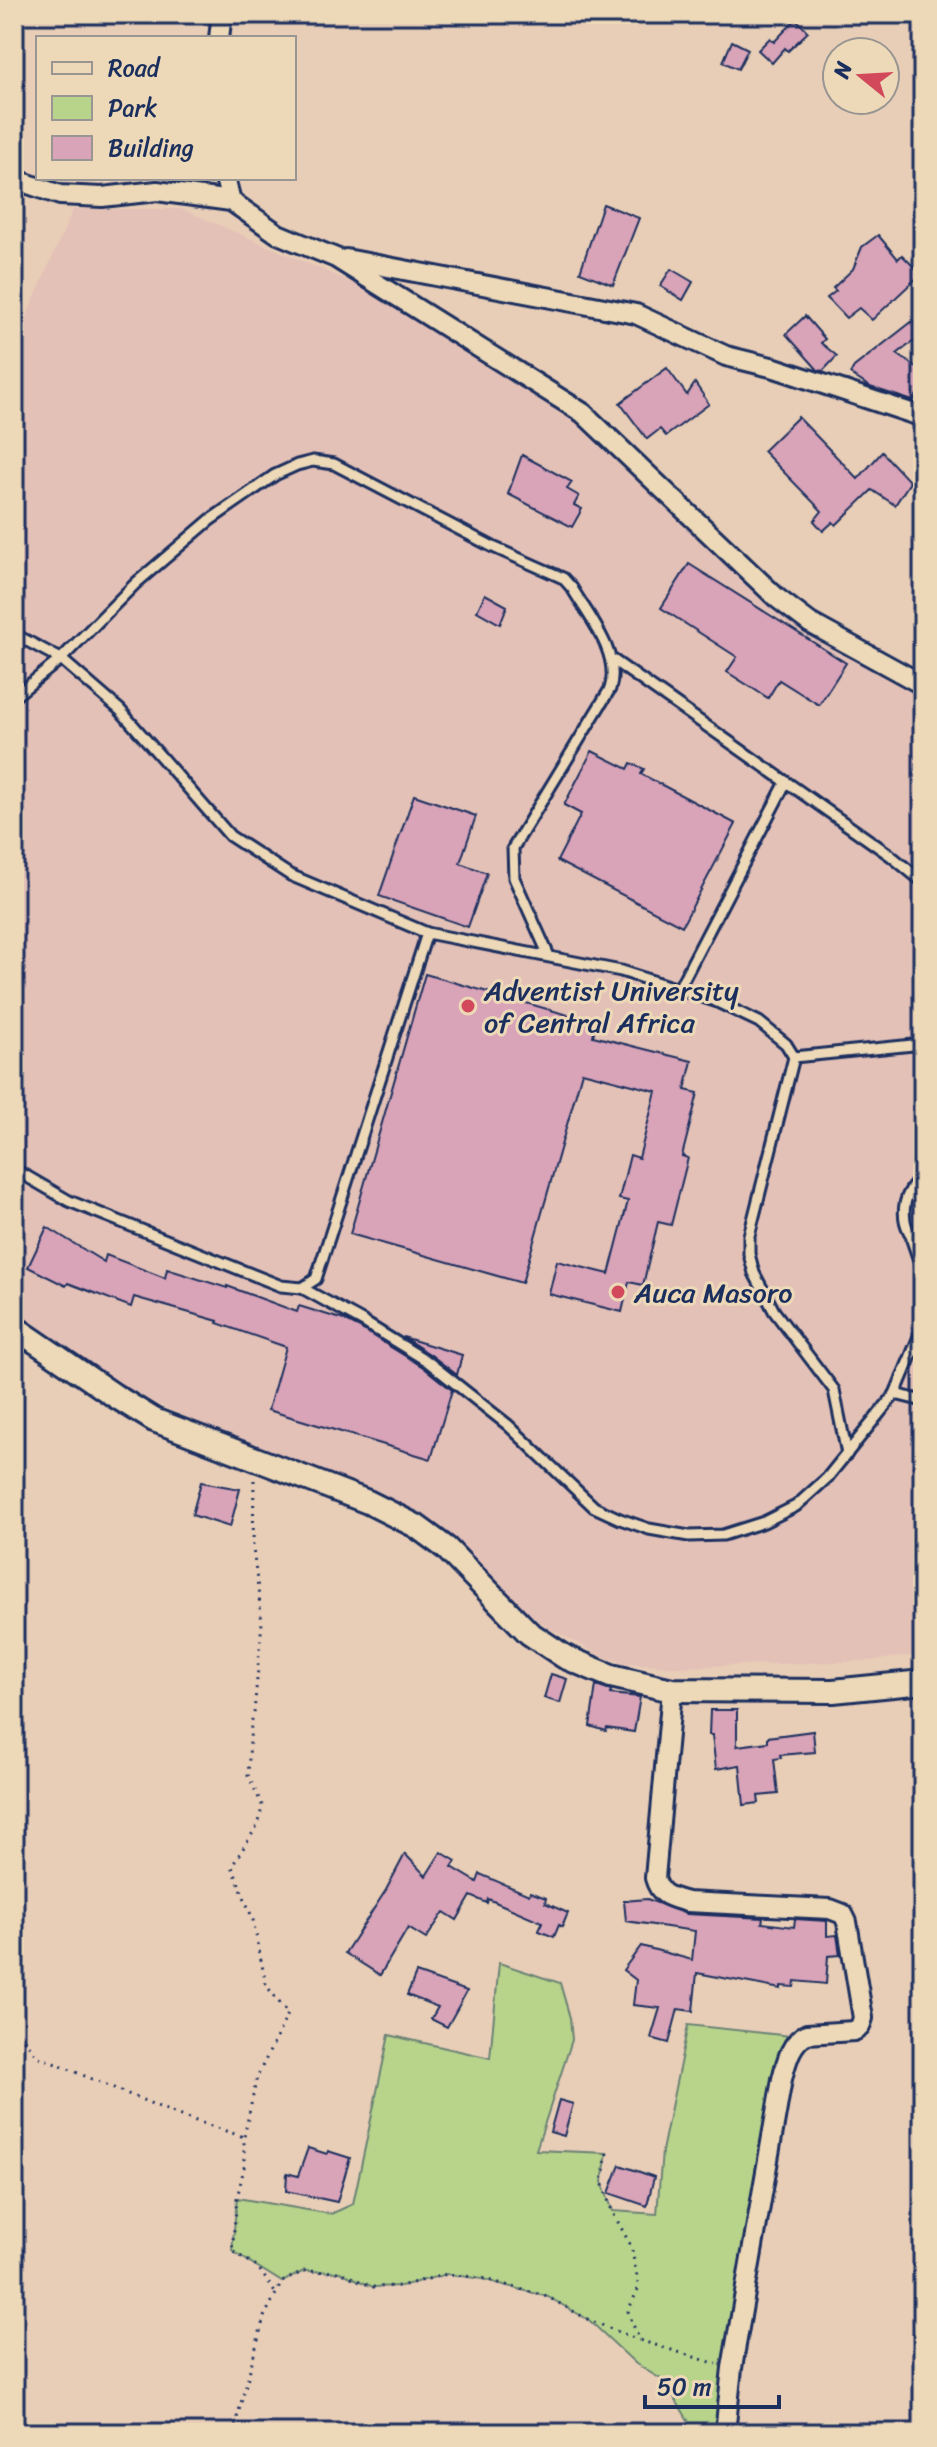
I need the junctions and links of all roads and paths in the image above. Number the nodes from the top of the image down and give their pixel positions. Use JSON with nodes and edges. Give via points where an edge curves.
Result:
{"nodes":[{"id":1,"x":222,"y":14,"type":"edge"},
{"id":2,"x":219,"y":36,"type":"edge"},
{"id":3,"x":14,"y":179,"type":"edge"},
{"id":4,"x":226,"y":180,"type":"edge"},
{"id":5,"x":231,"y":201,"type":"junction"},
{"id":6,"x":336,"y":258,"type":"junction"},
{"id":7,"x":923,"y":417,"type":"edge"},
{"id":8,"x":14,"y":634,"type":"edge"},
{"id":9,"x":61,"y":659,"type":"junction"},
{"id":10,"x":613,"y":660,"type":"junction"},
{"id":11,"x":923,"y":685,"type":"edge"},
{"id":12,"x":14,"y":697,"type":"edge"},
{"id":13,"x":786,"y":782,"type":"junction"},
{"id":14,"x":923,"y":882,"type":"edge"},
{"id":15,"x":427,"y":933,"type":"junction"},
{"id":16,"x":549,"y":956,"type":"junction"},
{"id":17,"x":679,"y":988,"type":"junction"},
{"id":18,"x":923,"y":1044,"type":"edge"},
{"id":19,"x":794,"y":1057,"type":"junction"},
{"id":20,"x":14,"y":1169,"type":"edge"},
{"id":21,"x":923,"y":1169,"type":"edge"},
{"id":22,"x":920,"y":1179,"type":"edge"},
{"id":23,"x":911,"y":1237,"type":"junction"},
{"id":24,"x":923,"y":1248,"type":"edge"},
{"id":25,"x":923,"y":1272,"type":"edge"},
{"id":26,"x":302,"y":1288,"type":"junction"},
{"id":27,"x":14,"y":1327,"type":"edge"},
{"id":28,"x":923,"y":1327,"type":"edge"},
{"id":29,"x":895,"y":1394,"type":"junction"},
{"id":30,"x":923,"y":1401,"type":"edge"},
{"id":31,"x":847,"y":1454,"type":"junction"},
{"id":32,"x":255,"y":1460,"type":"junction"},
{"id":33,"x":923,"y":1682,"type":"edge"},
{"id":34,"x":672,"y":1690,"type":"junction"},
{"id":35,"x":14,"y":2026,"type":"edge"},
{"id":36,"x":244,"y":2137,"type":"junction"},
{"id":37,"x":607,"y":2153,"type":"dead end"},
{"id":38,"x":276,"y":2294,"type":"junction"},
{"id":39,"x":639,"y":2340,"type":"junction"},
{"id":40,"x":732,"y":2368,"type":"junction"},
{"id":41,"x":233,"y":2433,"type":"edge"},
{"id":42,"x":725,"y":2433,"type":"edge"}],
"edges":[{"from":1,"to":2,"type":"street"},
{"from":3,"to":5,"type":"street","via":[[60,195],[157,191]]},
{"from":4,"to":5,"type":"street"},
{"from":5,"to":6,"type":"street","via":[[278,234]]},
{"from":6,"to":7,"type":"street","via":[[636,314],[726,356]]},
{"from":6,"to":11,"type":"street","via":[[583,413],[777,598],[810,623]]},
{"from":8,"to":9,"type":"lane"},
{"from":9,"to":10,"type":"lane","via":[[136,583],[210,520],[275,475],[313,461],[334,464],[563,578]]},
{"from":9,"to":12,"type":"lane"},
{"from":9,"to":15,"type":"lane","via":[[120,710],[230,836],[290,875]]},
{"from":10,"to":13,"type":"lane"},
{"from":10,"to":16,"type":"lane","via":[[610,689],[513,848],[514,878]]},
{"from":13,"to":14,"type":"lane"},
{"from":13,"to":17,"type":"lane"},
{"from":15,"to":16,"type":"lane"},
{"from":15,"to":26,"type":"lane","via":[[316,1279]]},
{"from":16,"to":17,"type":"lane"},
{"from":17,"to":19,"type":"lane","via":[[759,1022]]},
{"from":18,"to":19,"type":"lane"},
{"from":19,"to":31,"type":"lane","via":[[749,1236],[749,1254],[774,1311],[834,1390]]},
{"from":20,"to":26,"type":"lane","via":[[69,1201],[281,1286]]},
{"from":21,"to":22,"type":"lane"},
{"from":22,"to":23,"type":"lane","via":[[904,1203]]},
{"from":23,"to":24,"type":"lane"},
{"from":23,"to":25,"type":"lane"},
{"from":26,"to":31,"type":"lane","via":[[427,1361],[508,1425],[594,1507],[649,1529],[723,1535],[764,1522],[796,1506]]},
{"from":27,"to":32,"type":"street","via":[[154,1420]]},
{"from":28,"to":29,"type":"lane"},
{"from":29,"to":30,"type":"lane"},
{"from":29,"to":31,"type":"lane"},
{"from":32,"to":34,"type":"street","via":[[416,1526],[446,1548],[529,1633],[565,1657],[611,1676]]},
{"from":32,"to":36,"type":"path","via":[[253,1548],[262,1622],[248,1775],[262,1805],[259,1823],[232,1866],[253,1920],[266,1985],[288,2014],[257,2077]]},
{"from":33,"to":34,"type":"street","via":[[833,1691]]},
{"from":34,"to":40,"type":"street","via":[[658,1888],[665,1896],[687,1902],[843,1914],[863,2018],[854,2031],[800,2037],[788,2057]]},
{"from":35,"to":36,"type":"path","via":[[37,2056]]},
{"from":36,"to":38,"type":"path","via":[[232,2251],[257,2266]]},
{"from":37,"to":39,"type":"path","via":[[602,2182],[631,2246],[639,2287],[628,2311]]},
{"from":38,"to":39,"type":"path","via":[[282,2282],[304,2271],[340,2272],[373,2287],[447,2274],[482,2278],[548,2297]]},
{"from":38,"to":41,"type":"path","via":[[264,2317]]},
{"from":39,"to":40,"type":"path"},
{"from":40,"to":42,"type":"street"}]}
